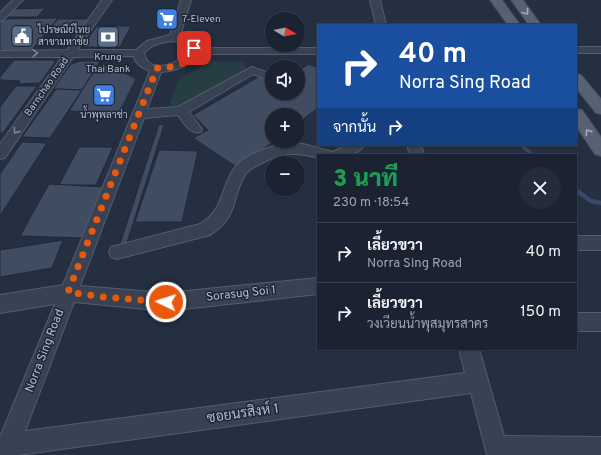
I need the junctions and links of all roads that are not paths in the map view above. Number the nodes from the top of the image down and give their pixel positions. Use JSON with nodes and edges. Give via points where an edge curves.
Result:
{"nodes":[{"id":1,"x":18,"y":0,"type":"edge"},
{"id":2,"x":107,"y":0,"type":"edge"},
{"id":3,"x":186,"y":0,"type":"edge"},
{"id":4,"x":375,"y":0,"type":"edge"},
{"id":5,"x":496,"y":0,"type":"edge"},
{"id":6,"x":517,"y":0,"type":"edge"},
{"id":7,"x":0,"y":18,"type":"edge"},
{"id":8,"x":381,"y":24,"type":"edge"},
{"id":9,"x":513,"y":24,"type":"edge"},
{"id":10,"x":535,"y":24,"type":"edge"},
{"id":11,"x":174,"y":38,"type":"junction"},
{"id":12,"x":251,"y":50,"type":"junction"},
{"id":13,"x":577,"y":50,"type":"edge"},
{"id":14,"x":601,"y":50,"type":"edge"},
{"id":15,"x":194,"y":51,"type":"junction"},
{"id":16,"x":317,"y":51,"type":"edge"},
{"id":17,"x":70,"y":53,"type":"junction"},
{"id":18,"x":140,"y":53,"type":"junction"},
{"id":19,"x":0,"y":54,"type":"edge"},
{"id":20,"x":157,"y":68,"type":"junction"},
{"id":21,"x":252,"y":70,"type":"junction"},
{"id":22,"x":265,"y":75,"type":"edge"},
{"id":23,"x":577,"y":79,"type":"edge"},
{"id":24,"x":601,"y":109,"type":"edge"},
{"id":25,"x":181,"y":111,"type":"junction"},
{"id":26,"x":139,"y":114,"type":"junction"},
{"id":27,"x":577,"y":115,"type":"edge"},
{"id":28,"x":196,"y":128,"type":"dead end"},
{"id":29,"x":356,"y":146,"type":"edge"},
{"id":30,"x":601,"y":150,"type":"edge"},
{"id":31,"x":0,"y":154,"type":"edge"},
{"id":32,"x":322,"y":154,"type":"edge"},
{"id":33,"x":340,"y":154,"type":"edge"},
{"id":34,"x":577,"y":243,"type":"edge"},
{"id":35,"x":601,"y":243,"type":"edge"},
{"id":36,"x":116,"y":252,"type":"dead end"},
{"id":37,"x":317,"y":286,"type":"edge"},
{"id":38,"x":68,"y":292,"type":"junction"},
{"id":39,"x":0,"y":304,"type":"edge"},
{"id":40,"x":577,"y":322,"type":"edge"},
{"id":41,"x":601,"y":322,"type":"edge"},
{"id":42,"x":469,"y":350,"type":"edge"},
{"id":43,"x":478,"y":382,"type":"junction"},
{"id":44,"x":601,"y":448,"type":"edge"},
{"id":45,"x":6,"y":450,"type":"edge"},
{"id":46,"x":497,"y":451,"type":"edge"}],
"edges":[{"from":1,"to":7,"type":"street"},
{"from":2,"to":17,"type":"street","name":"Barnchao Road"},
{"from":3,"to":11,"type":"street"},
{"from":4,"to":8,"type":"street"},
{"from":5,"to":9,"type":"main road"},
{"from":6,"to":10,"type":"main road","one_way":true},
{"from":11,"to":15,"type":"street","via":[[189,42]]},
{"from":11,"to":18,"type":"street","via":[[152,42]]},
{"from":12,"to":15,"type":"street"},
{"from":12,"to":16,"type":"street"},
{"from":12,"to":21,"type":"street"},
{"from":13,"to":14,"type":"street"},
{"from":15,"to":20,"type":"street","via":[[192,56],[181,64]]},
{"from":17,"to":18,"type":"street"},
{"from":19,"to":17,"type":"street","one_way":true},
{"from":17,"to":31,"type":"street","name":"Barnchao Road","one_way":true},
{"from":18,"to":20,"type":"street","via":[[142,63]]},
{"from":20,"to":26,"type":"street","name":"Norra Sing Road"},
{"from":21,"to":22,"type":"street"},
{"from":21,"to":25,"type":"street"},
{"from":23,"to":24,"type":"main road"},
{"from":25,"to":26,"type":"street"},
{"from":25,"to":28,"type":"street"},
{"from":26,"to":38,"type":"street","name":"Norra Sing Road"},
{"from":30,"to":27,"type":"main road","one_way":true},
{"from":29,"to":33,"type":"street"},
{"from":32,"to":36,"type":"street","via":[[288,148],[250,162],[239,172],[223,216],[215,225]]},
{"from":34,"to":35,"type":"street"},
{"from":37,"to":38,"type":"street","name":"Sorasug Soi 1","via":[[166,302]]},
{"from":38,"to":39,"type":"street","name":"Sorasug Soi 1"},
{"from":38,"to":45,"type":"street","name":"Norra Sing Road"},
{"from":40,"to":41,"type":"street"},
{"from":42,"to":43,"type":"street"},
{"from":43,"to":45,"type":"street","name":"ซอยนรสิงห์ 1"},
{"from":43,"to":46,"type":"street"},
{"from":44,"to":46,"type":"street"}]}
